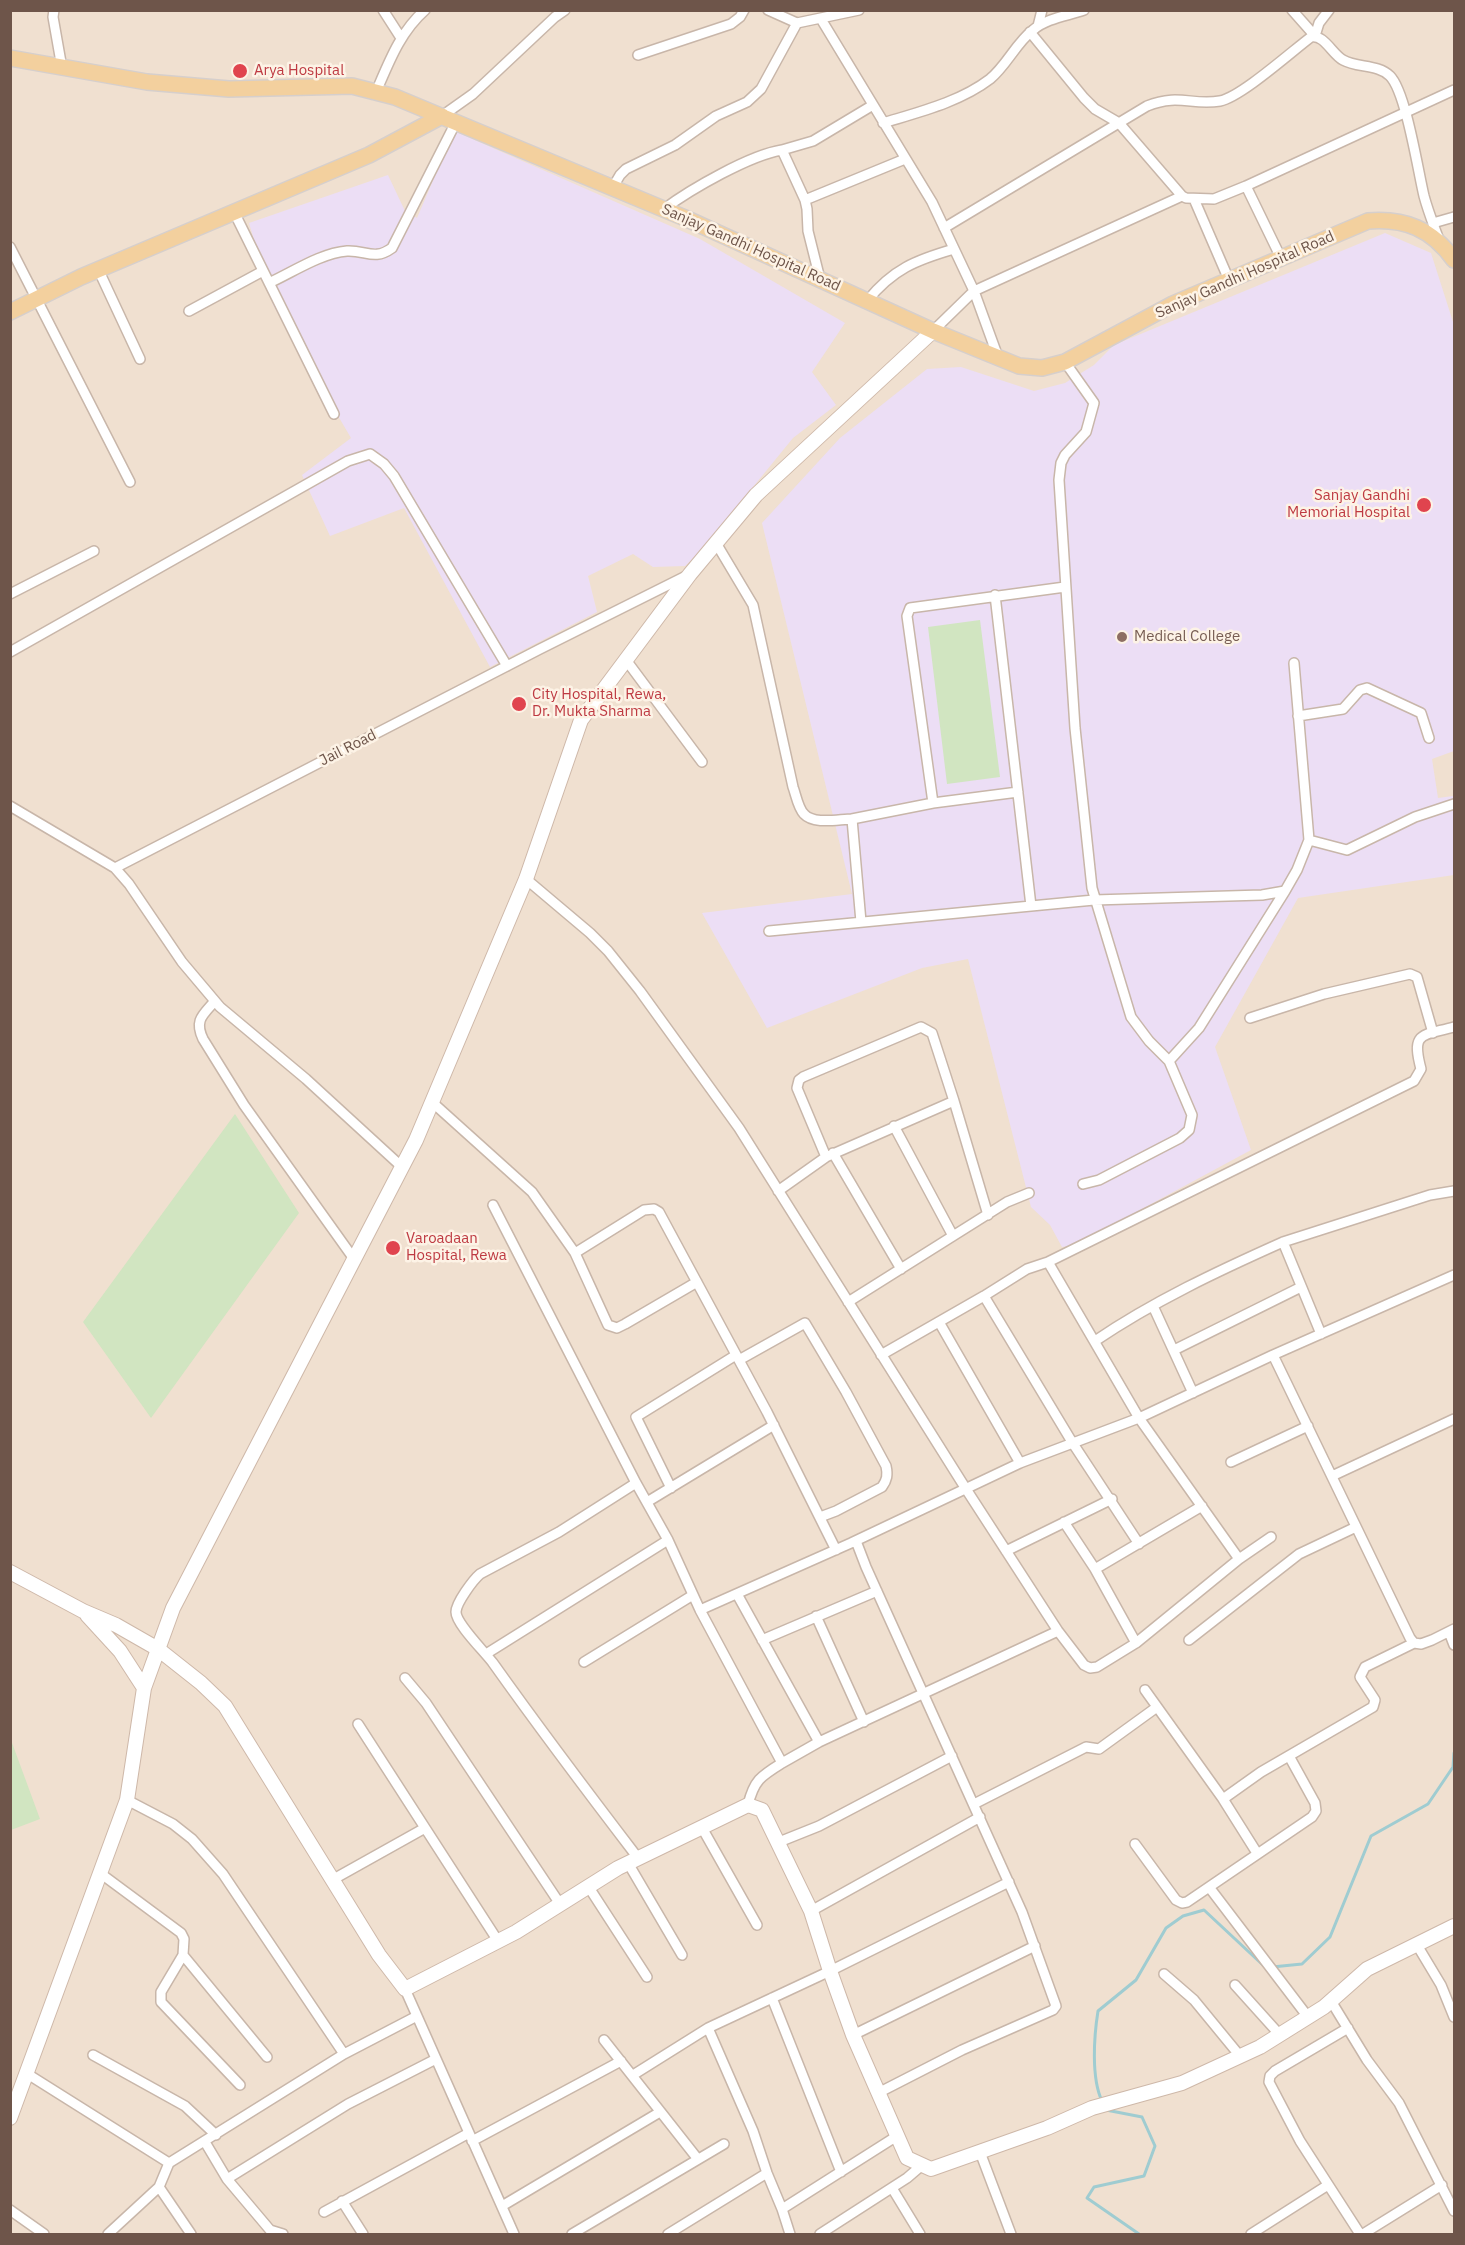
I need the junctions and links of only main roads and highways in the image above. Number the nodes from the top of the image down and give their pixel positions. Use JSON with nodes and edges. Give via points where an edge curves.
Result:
{"nodes":[{"id":1,"x":10,"y":58,"type":"edge"},
{"id":2,"x":449,"y":118,"type":"junction"},
{"id":3,"x":1455,"y":260,"type":"edge"},
{"id":4,"x":10,"y":312,"type":"edge"},
{"id":5,"x":933,"y":331,"type":"junction"},
{"id":6,"x":10,"y":1572,"type":"edge"},
{"id":7,"x":83,"y":1611,"type":"junction"},
{"id":8,"x":158,"y":1649,"type":"junction"},
{"id":9,"x":144,"y":1688,"type":"junction"},
{"id":10,"x":1455,"y":1926,"type":"edge"},
{"id":11,"x":10,"y":2118,"type":"edge"}],
"edges":[{"from":1,"to":2,"type":"main road","name":"Sanjay Gandhi Hospital Road","via":[[147,82],[206,87],[352,86],[395,97]]},
{"from":2,"to":4,"type":"main road","via":[[98,269]]},
{"from":2,"to":5,"type":"main road","name":"Sanjay Gandhi Hospital Road","via":[[664,209]]},
{"from":3,"to":5,"type":"main road","name":"Sanjay Gandhi Hospital Road","via":[[1440,242],[1414,226],[1400,221],[1368,221],[1173,304],[1065,362],[1042,368],[1019,366]]},
{"from":5,"to":8,"type":"main road","via":[[756,495],[690,574],[580,720],[526,879],[432,1102],[173,1608]]},
{"from":6,"to":7,"type":"main road"},
{"from":7,"to":8,"type":"main road"},
{"from":7,"to":9,"type":"main road","via":[[120,1651]]},
{"from":8,"to":9,"type":"main road"},
{"from":8,"to":10,"type":"main road","via":[[225,1706],[379,1955],[405,1989],[701,1826],[748,1804],[762,1810],[811,1911],[853,2035],[907,2158],[931,2169],[1092,2108],[1182,2083],[1280,2035],[1331,2001],[1367,1969]]},
{"from":9,"to":11,"type":"main road","via":[[127,1800]]}]}
